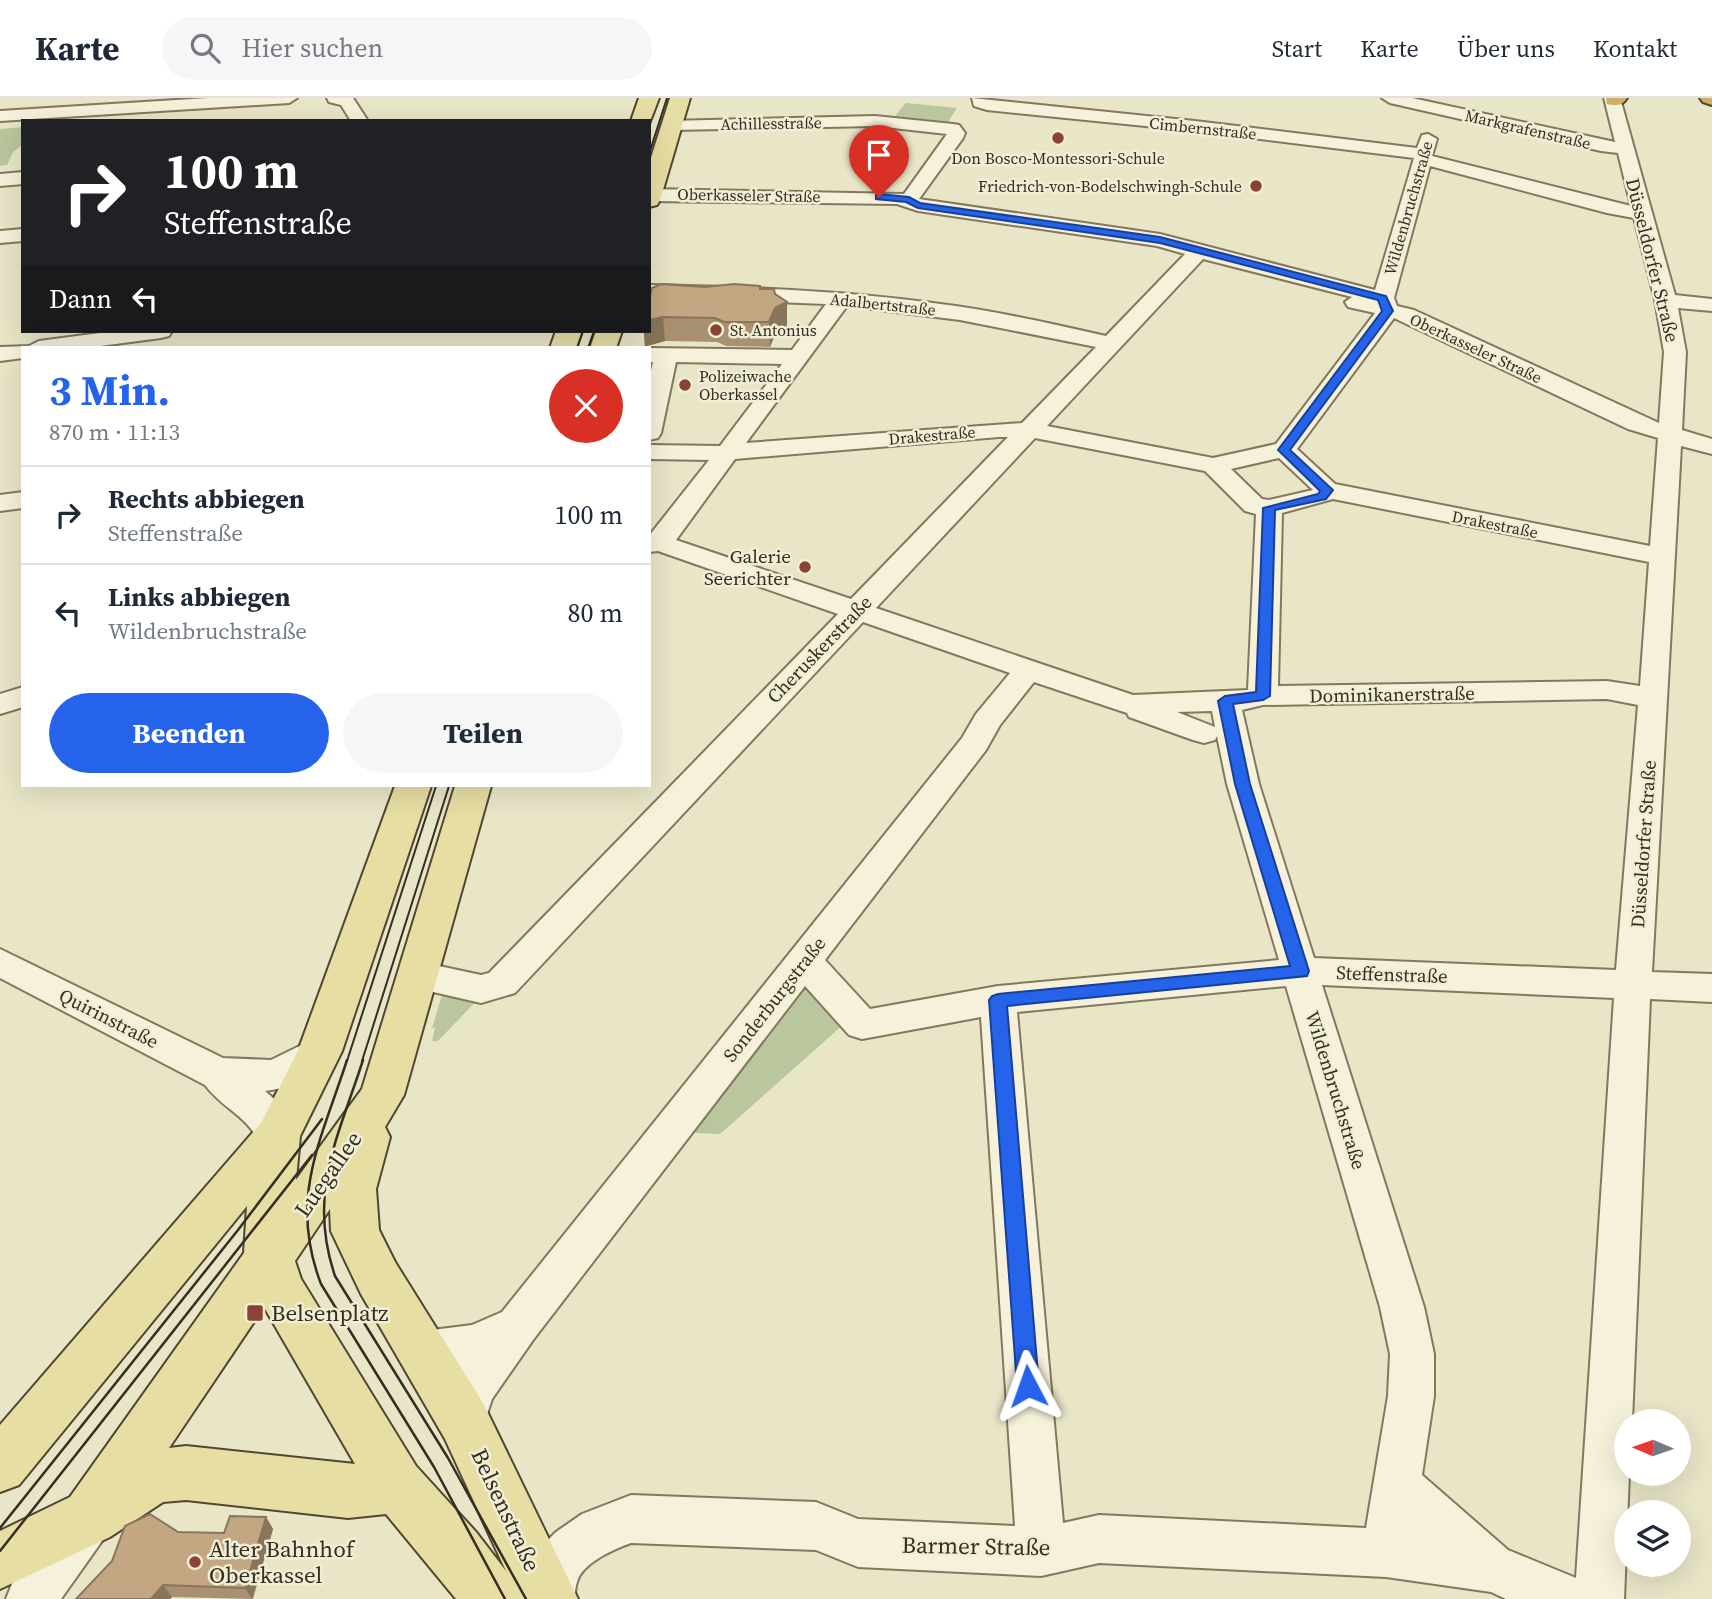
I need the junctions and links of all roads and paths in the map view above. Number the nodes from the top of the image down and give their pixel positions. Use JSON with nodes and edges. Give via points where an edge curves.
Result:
{"nodes":[{"id":1,"x":289,"y":98,"type":"edge"},
{"id":2,"x":335,"y":98,"type":"edge"},
{"id":3,"x":649,"y":98,"type":"edge"},
{"id":4,"x":680,"y":98,"type":"edge"},
{"id":5,"x":1390,"y":98,"type":"edge"},
{"id":6,"x":1614,"y":99,"type":"edge"},
{"id":7,"x":981,"y":101,"type":"edge"},
{"id":8,"x":1436,"y":103,"type":"edge"},
{"id":9,"x":0,"y":116,"type":"edge"},
{"id":10,"x":359,"y":119,"type":"edge"},
{"id":11,"x":642,"y":119,"type":"edge"},
{"id":12,"x":672,"y":125,"type":"junction"},
{"id":13,"x":1625,"y":148,"type":"junction"},
{"id":14,"x":1424,"y":157,"type":"junction"},
{"id":15,"x":21,"y":178,"type":"edge"},
{"id":16,"x":0,"y":180,"type":"edge"},
{"id":17,"x":651,"y":194,"type":"edge"},
{"id":18,"x":651,"y":197,"type":"edge"},
{"id":19,"x":909,"y":200,"type":"junction"},
{"id":20,"x":1642,"y":213,"type":"junction"},
{"id":21,"x":21,"y":235,"type":"edge"},
{"id":22,"x":0,"y":237,"type":"edge"},
{"id":23,"x":1196,"y":256,"type":"junction"},
{"id":24,"x":651,"y":291,"type":"edge"},
{"id":25,"x":841,"y":299,"type":"junction"},
{"id":26,"x":1666,"y":300,"type":"junction"},
{"id":27,"x":1385,"y":304,"type":"junction"},
{"id":28,"x":1712,"y":305,"type":"edge"},
{"id":29,"x":147,"y":333,"type":"edge"},
{"id":30,"x":1113,"y":344,"type":"junction"},
{"id":31,"x":53,"y":346,"type":"edge"},
{"id":32,"x":21,"y":351,"type":"edge"},
{"id":33,"x":0,"y":354,"type":"edge"},
{"id":34,"x":658,"y":355,"type":"edge"},
{"id":35,"x":796,"y":357,"type":"junction"},
{"id":36,"x":651,"y":416,"type":"edge"},
{"id":37,"x":1030,"y":430,"type":"junction"},
{"id":38,"x":1670,"y":435,"type":"junction"},
{"id":39,"x":1712,"y":447,"type":"edge"},
{"id":40,"x":1284,"y":450,"type":"junction"},
{"id":41,"x":651,"y":452,"type":"edge"},
{"id":42,"x":729,"y":452,"type":"junction"},
{"id":43,"x":1213,"y":465,"type":"junction"},
{"id":44,"x":1327,"y":490,"type":"junction"},
{"id":45,"x":1269,"y":508,"type":"junction"},
{"id":46,"x":654,"y":544,"type":"edge"},
{"id":47,"x":1664,"y":557,"type":"junction"},
{"id":48,"x":856,"y":610,"type":"junction"},
{"id":49,"x":1027,"y":671,"type":"junction"},
{"id":50,"x":1263,"y":696,"type":"junction"},
{"id":51,"x":21,"y":697,"type":"edge"},
{"id":52,"x":1653,"y":698,"type":"junction"},
{"id":53,"x":1225,"y":701,"type":"junction"},
{"id":54,"x":0,"y":705,"type":"edge"},
{"id":55,"x":1131,"y":705,"type":"junction"},
{"id":56,"x":1204,"y":733,"type":"dead end"},
{"id":57,"x":414,"y":787,"type":"edge"},
{"id":58,"x":473,"y":787,"type":"edge"},
{"id":59,"x":804,"y":961,"type":"junction"},
{"id":60,"x":0,"y":962,"type":"edge"},
{"id":61,"x":1301,"y":971,"type":"junction"},
{"id":62,"x":416,"y":975,"type":"junction"},
{"id":63,"x":1633,"y":983,"type":"junction"},
{"id":64,"x":1712,"y":988,"type":"edge"},
{"id":65,"x":998,"y":1000,"type":"junction"},
{"id":66,"x":320,"y":1051,"type":"junction"},
{"id":67,"x":219,"y":1074,"type":"junction"},
{"id":68,"x":382,"y":1095,"type":"junction"},
{"id":69,"x":277,"y":1136,"type":"junction"},
{"id":70,"x":269,"y":1257,"type":"junction"},
{"id":71,"x":519,"y":1326,"type":"junction"},
{"id":72,"x":424,"y":1351,"type":"junction"},
{"id":73,"x":464,"y":1421,"type":"junction"},
{"id":74,"x":0,"y":1466,"type":"edge"},
{"id":75,"x":1397,"y":1484,"type":"junction"},
{"id":76,"x":397,"y":1485,"type":"junction"},
{"id":77,"x":90,"y":1517,"type":"junction"},
{"id":78,"x":1041,"y":1552,"type":"junction"},
{"id":79,"x":1386,"y":1553,"type":"junction"},
{"id":80,"x":0,"y":1561,"type":"edge"},
{"id":81,"x":1491,"y":1568,"type":"junction"},
{"id":82,"x":31,"y":1599,"type":"edge"},
{"id":83,"x":492,"y":1599,"type":"edge"},
{"id":84,"x":549,"y":1599,"type":"edge"},
{"id":85,"x":1566,"y":1599,"type":"edge"},
{"id":86,"x":1599,"y":1599,"type":"edge"}],
"edges":[{"from":1,"to":9,"type":"street"},
{"from":2,"to":10,"type":"street","via":[[347,101]]},
{"from":3,"to":11,"type":"main road"},
{"from":4,"to":12,"type":"main road"},
{"from":5,"to":8,"type":"street","name":"Markgrafenstraße"},
{"from":6,"to":13,"type":"street","name":"Düsseldorfer Straße"},
{"from":7,"to":14,"type":"street","name":"Cimbernstraße"},
{"from":8,"to":13,"type":"street","name":"Markgrafenstraße","via":[[1601,146]]},
{"from":8,"to":14,"type":"street","name":"Wildenbruchstraße"},
{"from":12,"to":17,"type":"main road"},
{"from":12,"to":19,"type":"street","name":"Achillesstraße","via":[[877,115],[953,130],[954,138]]},
{"from":13,"to":20,"type":"street","name":"Düsseldorfer Straße"},
{"from":14,"to":20,"type":"street","name":"Cimbernstraße"},
{"from":14,"to":27,"type":"street","name":"Wildenbruchstraße"},
{"from":15,"to":16,"type":"street"},
{"from":18,"to":19,"type":"street","name":"Oberkasseler Straße"},
{"from":19,"to":23,"type":"street","name":"Oberkasseler Straße","via":[[918,205],[1160,240]]},
{"from":20,"to":26,"type":"street","name":"Düsseldorfer Straße"},
{"from":21,"to":22,"type":"street"},
{"from":23,"to":27,"type":"street","name":"Oberkasseler Straße"},
{"from":23,"to":27,"type":"street","name":"Oberkasseler Straße","via":[[1227,268]]},
{"from":23,"to":30,"type":"street","name":"Cheruskerstraße"},
{"from":24,"to":25,"type":"street","name":"Adalbertstraße"},
{"from":25,"to":30,"type":"street","name":"Adalbertstraße","via":[[962,313]]},
{"from":25,"to":35,"type":"street"},
{"from":26,"to":28,"type":"street"},
{"from":26,"to":38,"type":"street","name":"Düsseldorfer Straße","via":[[1675,352]]},
{"from":27,"to":38,"type":"street","name":"Oberkasseler Straße","via":[[1601,408]]},
{"from":27,"to":40,"type":"street","name":"Wildenbruchstraße"},
{"from":29,"to":31,"type":"street"},
{"from":30,"to":37,"type":"street","name":"Cheruskerstraße"},
{"from":32,"to":33,"type":"street"},
{"from":34,"to":35,"type":"street"},
{"from":34,"to":36,"type":"street"},
{"from":35,"to":42,"type":"street"},
{"from":37,"to":42,"type":"street","name":"Drakestraße"},
{"from":37,"to":43,"type":"street","name":"Drakestraße"},
{"from":37,"to":48,"type":"street","name":"Cheruskerstraße"},
{"from":38,"to":39,"type":"street","name":"Oberkasseler Straße"},
{"from":38,"to":47,"type":"street","name":"Düsseldorfer Straße"},
{"from":40,"to":43,"type":"street"},
{"from":40,"to":44,"type":"street"},
{"from":41,"to":42,"type":"street","name":"Drakestraße"},
{"from":42,"to":46,"type":"street"},
{"from":43,"to":45,"type":"street","via":[[1254,506]]},
{"from":44,"to":45,"type":"street","via":[[1322,496]]},
{"from":44,"to":47,"type":"street","name":"Drakestraße"},
{"from":45,"to":50,"type":"street"},
{"from":46,"to":48,"type":"street","name":"Dominikanerstraße"},
{"from":47,"to":52,"type":"street","name":"Düsseldorfer Straße"},
{"from":48,"to":49,"type":"street","name":"Dominikanerstraße"},
{"from":48,"to":62,"type":"street","name":"Cheruskerstraße","via":[[502,983],[481,989]]},
{"from":49,"to":55,"type":"street","name":"Dominikanerstraße"},
{"from":49,"to":59,"type":"street","name":"Sonderburgstraße"},
{"from":50,"to":52,"type":"street","name":"Dominikanerstraße","via":[[1607,690]]},
{"from":50,"to":53,"type":"street","name":"Dominikanerstraße"},
{"from":51,"to":54,"type":"street"},
{"from":52,"to":63,"type":"street","name":"Düsseldorfer Straße"},
{"from":53,"to":55,"type":"street","name":"Dominikanerstraße"},
{"from":53,"to":61,"type":"street","name":"Wildenbruchstraße","via":[[1243,784]]},
{"from":55,"to":56,"type":"street","name":"Dominikanerstraße"},
{"from":57,"to":66,"type":"main road"},
{"from":58,"to":62,"type":"main road","name":"Luegallee"},
{"from":59,"to":65,"type":"street","name":"Steffenstraße","via":[[862,1024]]},
{"from":59,"to":71,"type":"street","name":"Sonderburgstraße"},
{"from":60,"to":67,"type":"street","name":"Quirinstraße"},
{"from":61,"to":63,"type":"street","name":"Steffenstraße"},
{"from":61,"to":65,"type":"street","name":"Steffenstraße"},
{"from":61,"to":75,"type":"street","name":"Wildenbruchstraße","via":[[1412,1354],[1411,1396]]},
{"from":62,"to":68,"type":"main road","name":"Luegallee"},
{"from":63,"to":64,"type":"street","name":"Steffenstraße"},
{"from":63,"to":86,"type":"street","name":"Düsseldorfer Straße"},
{"from":65,"to":78,"type":"street"},
{"from":66,"to":67,"type":"street","name":"Quirinstraße","via":[[280,1073]]},
{"from":66,"to":69,"type":"main road"},
{"from":67,"to":69,"type":"street","name":"Quirinstraße","via":[[227,1087],[261,1108],[272,1120]]},
{"from":68,"to":70,"type":"main road","name":"Luegallee"},
{"from":68,"to":72,"type":"main road","via":[[356,1170],[351,1209],[355,1231],[378,1278]]},
{"from":69,"to":70,"type":"main road"},
{"from":69,"to":74,"type":"main road"},
{"from":70,"to":76,"type":"main road","via":[[279,1288]]},
{"from":70,"to":77,"type":"main road","name":"Luegallee"},
{"from":71,"to":72,"type":"street","name":"Sonderburgstraße","via":[[486,1343]]},
{"from":71,"to":73,"type":"street","name":"Sonderburgstraße","via":[[472,1390]]},
{"from":72,"to":73,"type":"main road"},
{"from":73,"to":84,"type":"main road","name":"Belsenstraße"},
{"from":75,"to":79,"type":"street","name":"Wildenbruchstraße"},
{"from":75,"to":81,"type":"street"},
{"from":76,"to":77,"type":"main road","via":[[348,1491],[166,1474],[142,1481]]},
{"from":76,"to":83,"type":"main road"},
{"from":77,"to":80,"type":"main road"},
{"from":77,"to":82,"type":"street"},
{"from":78,"to":79,"type":"street","name":"Barmer Straße","via":[[1099,1539]]},
{"from":78,"to":84,"type":"street","name":"Barmer Straße","via":[[858,1544],[816,1526],[631,1519],[599,1531],[573,1549],[554,1568]]},
{"from":79,"to":81,"type":"street","name":"Barmer Straße"},
{"from":81,"to":85,"type":"street","name":"Barmer Straße"}]}
